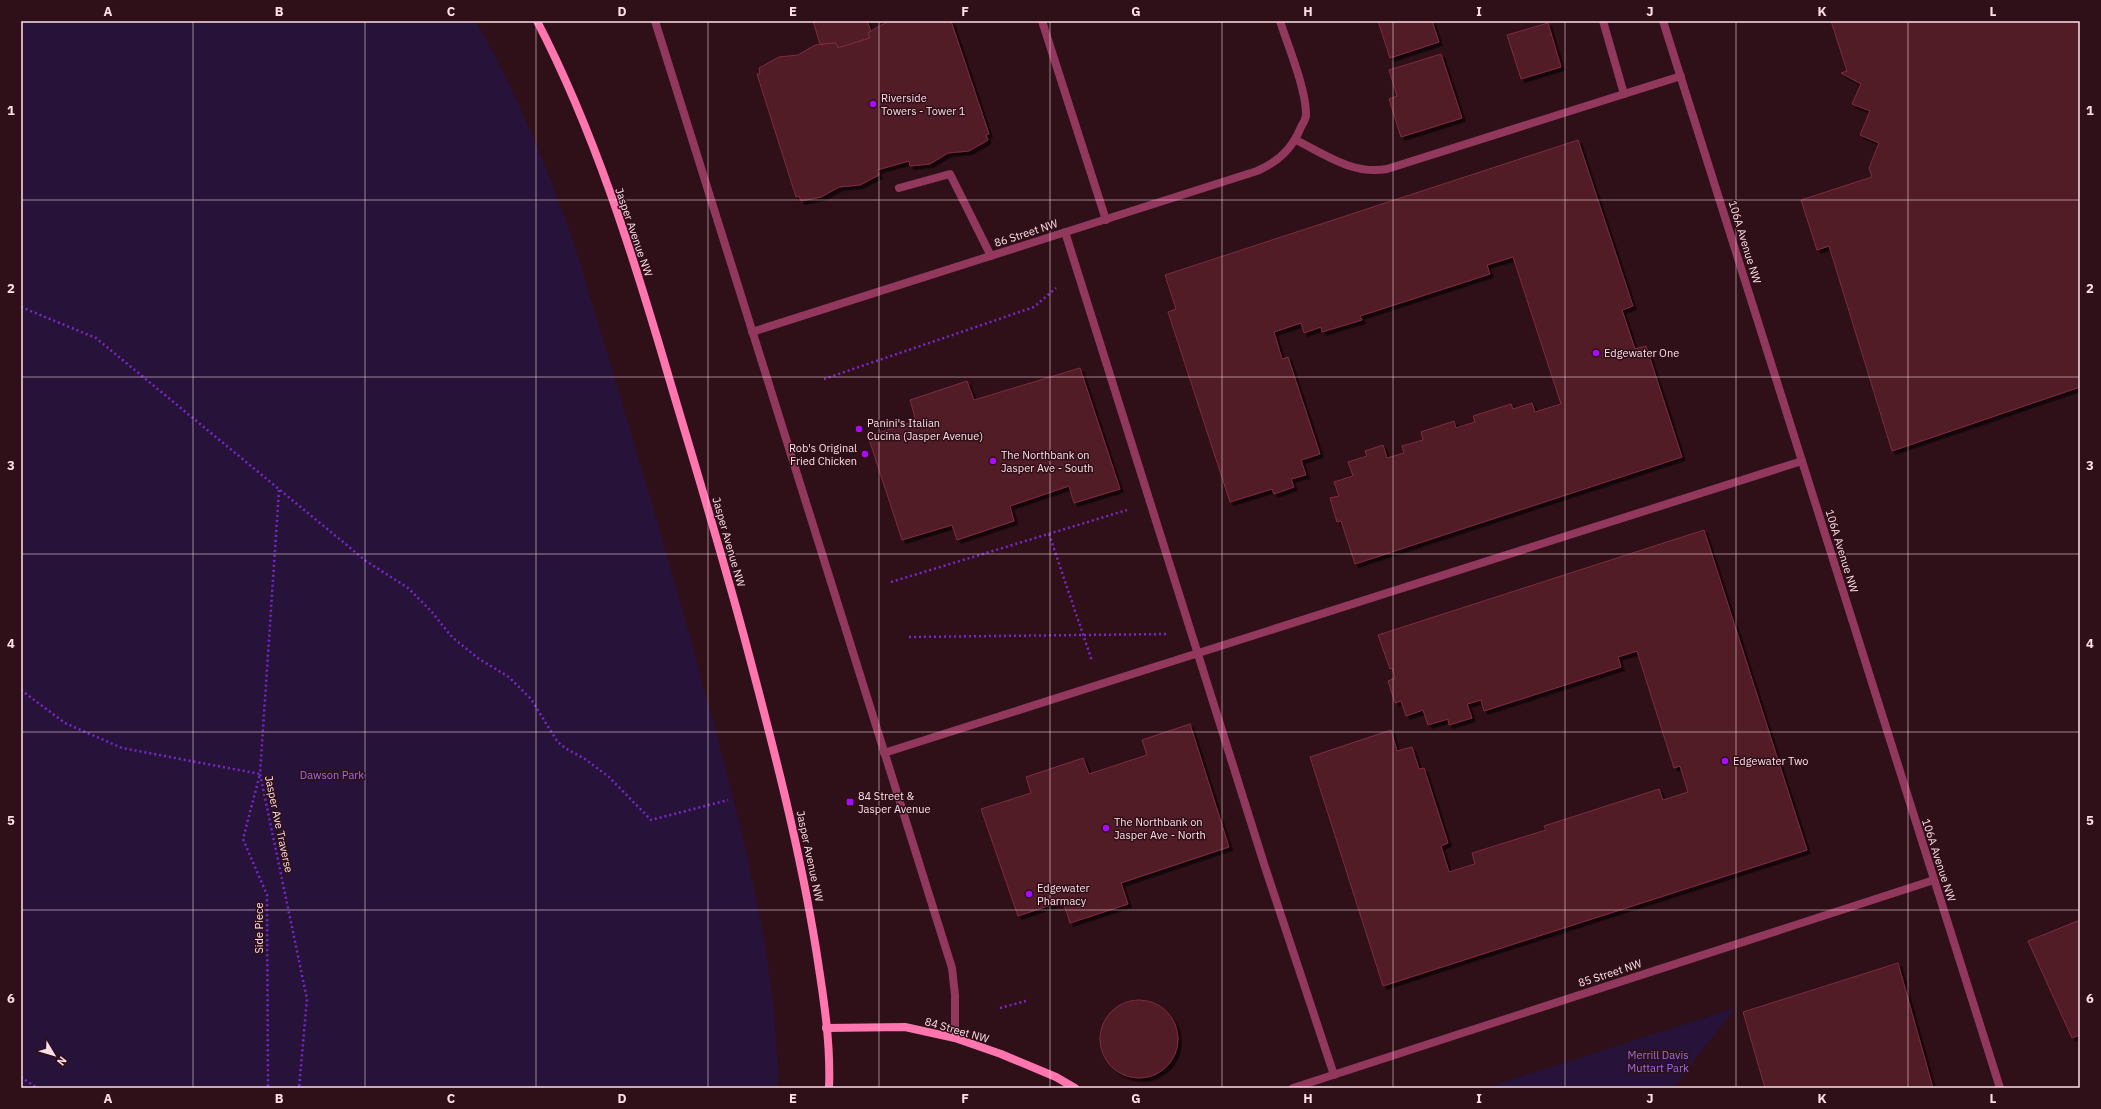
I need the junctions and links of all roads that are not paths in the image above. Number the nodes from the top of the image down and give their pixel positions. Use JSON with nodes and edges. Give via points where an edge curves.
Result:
{"nodes":[{"id":1,"x":537,"y":21,"type":"edge"},
{"id":2,"x":655,"y":21,"type":"edge"},
{"id":3,"x":1042,"y":21,"type":"edge"},
{"id":4,"x":1280,"y":21,"type":"edge"},
{"id":5,"x":1603,"y":21,"type":"edge"},
{"id":6,"x":1663,"y":21,"type":"edge"},
{"id":7,"x":1681,"y":76,"type":"junction"},
{"id":8,"x":1624,"y":94,"type":"junction"},
{"id":9,"x":1296,"y":140,"type":"junction"},
{"id":10,"x":899,"y":188,"type":"dead end"},
{"id":11,"x":1106,"y":220,"type":"junction"},
{"id":12,"x":1065,"y":232,"type":"junction"},
{"id":13,"x":991,"y":256,"type":"junction"},
{"id":14,"x":752,"y":332,"type":"junction"},
{"id":15,"x":1802,"y":461,"type":"junction"},
{"id":16,"x":1198,"y":653,"type":"junction"},
{"id":17,"x":884,"y":753,"type":"junction"},
{"id":18,"x":1934,"y":880,"type":"junction"},
{"id":19,"x":826,"y":1028,"type":"junction"},
{"id":20,"x":955,"y":1038,"type":"junction"},
{"id":21,"x":1334,"y":1075,"type":"junction"},
{"id":22,"x":829,"y":1088,"type":"edge"},
{"id":23,"x":1075,"y":1088,"type":"edge"},
{"id":24,"x":1293,"y":1088,"type":"edge"},
{"id":25,"x":2000,"y":1088,"type":"edge"}],
"edges":[{"from":1,"to":19,"type":"main road","name":"Jasper Avenue NW","via":[[556,57],[621,225],[648,306],[726,567],[797,843],[822,987]]},
{"from":2,"to":14,"type":"street"},
{"from":3,"to":11,"type":"street"},
{"from":4,"to":9,"type":"street","name":"86 Street NW","via":[[1304,96],[1306,117]]},
{"from":5,"to":8,"type":"street"},
{"from":6,"to":7,"type":"street","name":"106A Avenue NW"},
{"from":7,"to":8,"type":"street"},
{"from":7,"to":15,"type":"street","name":"106A Avenue NW"},
{"from":8,"to":9,"type":"street","via":[[1376,171],[1362,171],[1346,165]]},
{"from":9,"to":11,"type":"street","name":"86 Street NW","via":[[1286,153],[1257,171]]},
{"from":10,"to":13,"type":"street","via":[[950,174]]},
{"from":11,"to":12,"type":"street","name":"86 Street NW"},
{"from":12,"to":13,"type":"street","name":"86 Street NW"},
{"from":12,"to":16,"type":"street"},
{"from":13,"to":14,"type":"street","name":"86 Street NW"},
{"from":14,"to":17,"type":"street"},
{"from":15,"to":16,"type":"street"},
{"from":15,"to":18,"type":"street","name":"106A Avenue NW"},
{"from":16,"to":17,"type":"street"},
{"from":16,"to":21,"type":"street"},
{"from":17,"to":20,"type":"street","via":[[952,968]]},
{"from":18,"to":21,"type":"street","name":"85 Street NW"},
{"from":18,"to":25,"type":"street","name":"106A Avenue NW"},
{"from":19,"to":20,"type":"main road","name":"84 Street NW","via":[[905,1027]]},
{"from":19,"to":22,"type":"main road","name":"Jasper Avenue NW"},
{"from":20,"to":23,"type":"main road","name":"84 Street NW","via":[[1001,1054],[1056,1077]]},
{"from":21,"to":24,"type":"street","name":"85 Street NW"}]}
